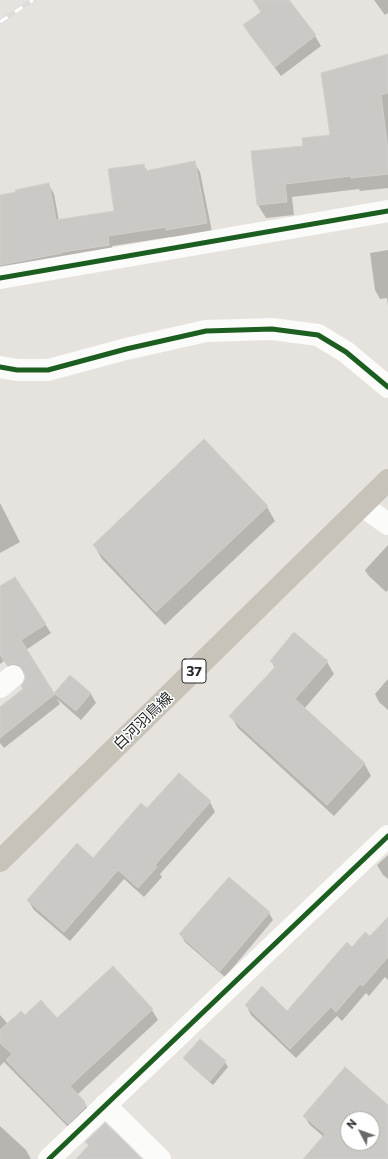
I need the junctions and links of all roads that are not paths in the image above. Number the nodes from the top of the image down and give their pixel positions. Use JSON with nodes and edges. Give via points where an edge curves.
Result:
{"nodes":[{"id":1,"x":388,"y":211,"type":"edge"},
{"id":2,"x":0,"y":278,"type":"edge"},
{"id":3,"x":0,"y":368,"type":"edge"},
{"id":4,"x":388,"y":387,"type":"edge"},
{"id":5,"x":388,"y":480,"type":"edge"},
{"id":6,"x":363,"y":506,"type":"junction"},
{"id":7,"x":388,"y":524,"type":"edge"},
{"id":8,"x":388,"y":836,"type":"edge"},
{"id":9,"x":0,"y":861,"type":"edge"},
{"id":10,"x":105,"y":1105,"type":"junction"},
{"id":11,"x":49,"y":1159,"type":"edge"},
{"id":12,"x":160,"y":1159,"type":"edge"}],
"edges":[{"from":1,"to":2,"type":"street"},
{"from":3,"to":4,"type":"street","via":[[48,370],[206,331],[272,329],[318,335],[346,352]]},
{"from":5,"to":6,"type":"main road","name":"白河羽鳥線","number":"37"},
{"from":6,"to":7,"type":"street"},
{"from":6,"to":9,"type":"main road","name":"白河羽鳥線","number":"37"},
{"from":8,"to":10,"type":"street"},
{"from":10,"to":11,"type":"street"},
{"from":10,"to":12,"type":"street"}]}
